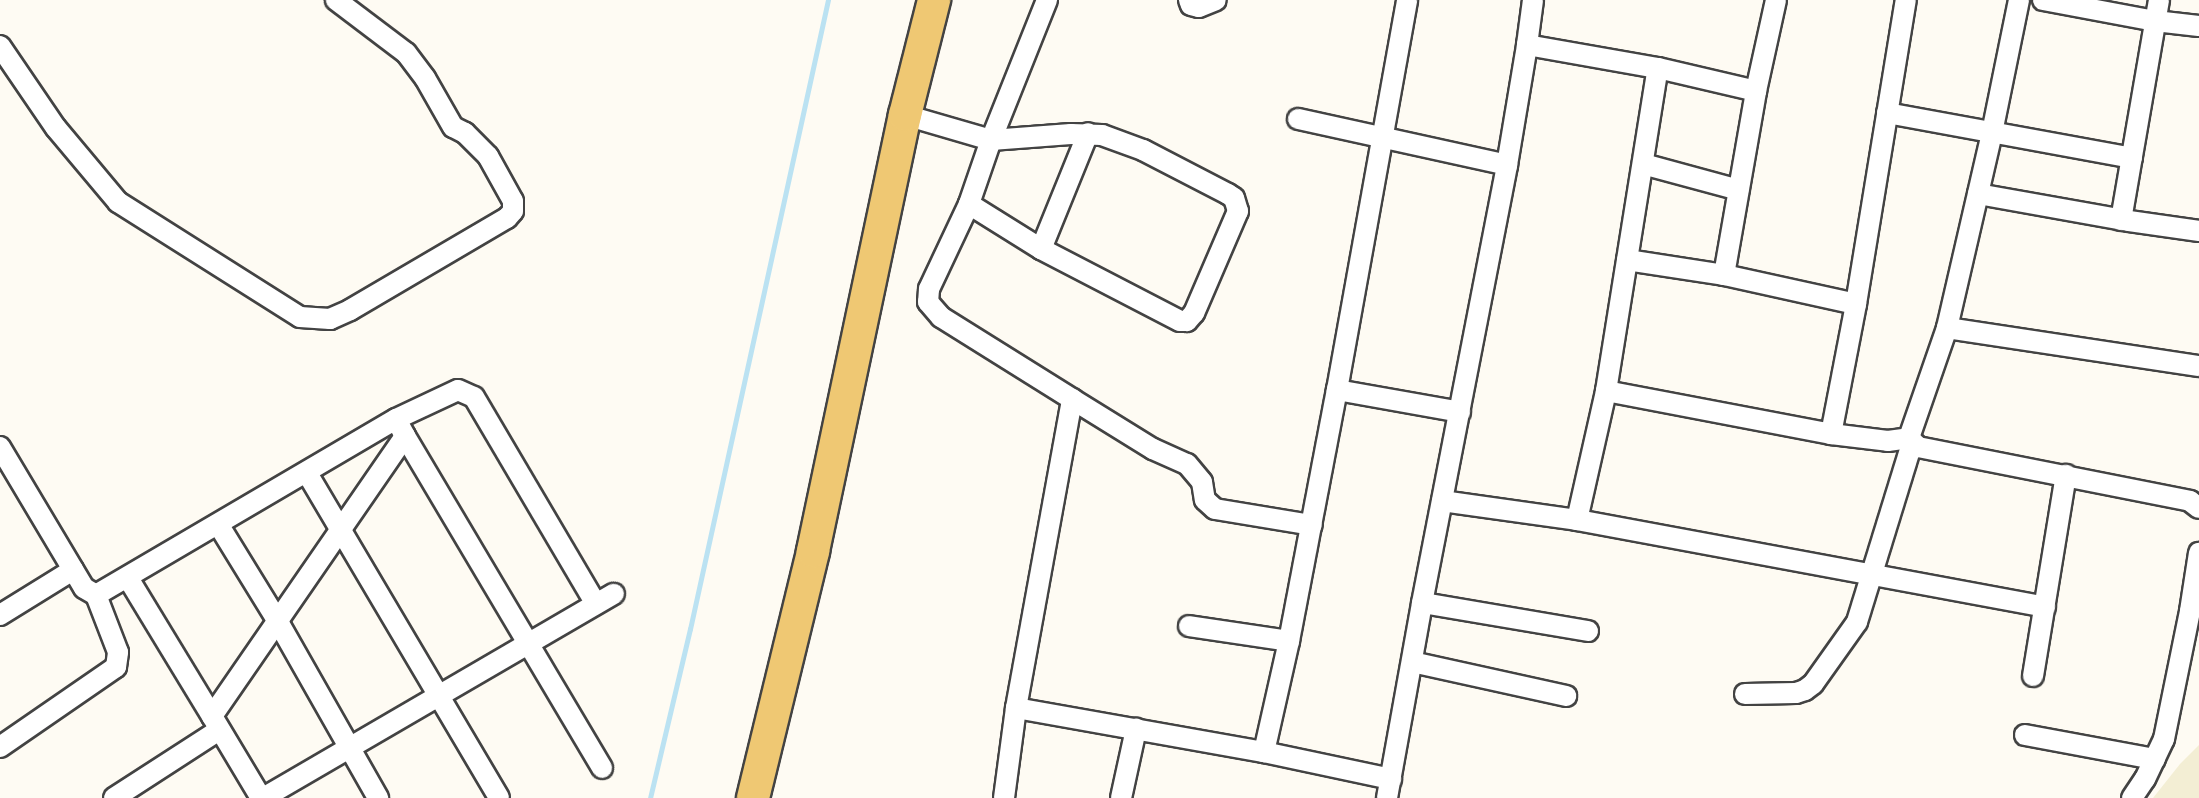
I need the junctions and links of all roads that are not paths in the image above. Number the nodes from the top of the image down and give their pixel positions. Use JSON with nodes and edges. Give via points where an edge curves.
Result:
{"nodes":[{"id":1,"x":336,"y":0,"type":"edge"},
{"id":2,"x":934,"y":0,"type":"edge"},
{"id":3,"x":1047,"y":0,"type":"edge"},
{"id":4,"x":1189,"y":0,"type":"edge"},
{"id":5,"x":1216,"y":0,"type":"edge"},
{"id":6,"x":1407,"y":0,"type":"edge"},
{"id":7,"x":1533,"y":0,"type":"edge"},
{"id":8,"x":1776,"y":0,"type":"edge"},
{"id":9,"x":1906,"y":0,"type":"edge"},
{"id":10,"x":2019,"y":0,"type":"edge"},
{"id":11,"x":2043,"y":0,"type":"edge"},
{"id":12,"x":2159,"y":0,"type":"edge"},
{"id":13,"x":2155,"y":21,"type":"junction"},
{"id":14,"x":2199,"y":26,"type":"edge"},
{"id":15,"x":1527,"y":45,"type":"junction"},
{"id":16,"x":0,"y":46,"type":"edge"},
{"id":17,"x":1658,"y":68,"type":"junction"},
{"id":18,"x":1756,"y":91,"type":"junction"},
{"id":19,"x":1887,"y":113,"type":"junction"},
{"id":20,"x":905,"y":115,"type":"junction"},
{"id":21,"x":1298,"y":119,"type":"dead end"},
{"id":22,"x":1088,"y":133,"type":"junction"},
{"id":23,"x":1992,"y":133,"type":"junction"},
{"id":24,"x":1383,"y":137,"type":"junction"},
{"id":25,"x":991,"y":140,"type":"junction"},
{"id":26,"x":2132,"y":158,"type":"junction"},
{"id":27,"x":1642,"y":164,"type":"junction"},
{"id":28,"x":1507,"y":165,"type":"junction"},
{"id":29,"x":1739,"y":190,"type":"junction"},
{"id":30,"x":1978,"y":194,"type":"junction"},
{"id":31,"x":969,"y":204,"type":"junction"},
{"id":32,"x":2121,"y":220,"type":"junction"},
{"id":33,"x":2199,"y":231,"type":"edge"},
{"id":34,"x":1041,"y":249,"type":"junction"},
{"id":35,"x":1627,"y":261,"type":"junction"},
{"id":36,"x":1724,"y":275,"type":"junction"},
{"id":37,"x":1856,"y":304,"type":"junction"},
{"id":38,"x":1947,"y":328,"type":"junction"},
{"id":39,"x":2199,"y":366,"type":"edge"},
{"id":40,"x":1337,"y":390,"type":"junction"},
{"id":41,"x":1606,"y":391,"type":"junction"},
{"id":42,"x":1072,"y":399,"type":"junction"},
{"id":43,"x":1460,"y":412,"type":"junction"},
{"id":44,"x":401,"y":428,"type":"junction"},
{"id":45,"x":1831,"y":434,"type":"junction"},
{"id":46,"x":1910,"y":440,"type":"junction"},
{"id":47,"x":0,"y":447,"type":"edge"},
{"id":48,"x":308,"y":473,"type":"junction"},
{"id":49,"x":2066,"y":475,"type":"junction"},
{"id":50,"x":7,"y":476,"type":"edge"},
{"id":51,"x":1442,"y":501,"type":"junction"},
{"id":52,"x":2199,"y":508,"type":"edge"},
{"id":53,"x":1577,"y":520,"type":"junction"},
{"id":54,"x":218,"y":524,"type":"junction"},
{"id":55,"x":1312,"y":525,"type":"junction"},
{"id":56,"x":340,"y":527,"type":"junction"},
{"id":57,"x":2199,"y":553,"type":"edge"},
{"id":58,"x":73,"y":570,"type":"junction"},
{"id":59,"x":1871,"y":576,"type":"junction"},
{"id":60,"x":128,"y":578,"type":"junction"},
{"id":61,"x":614,"y":594,"type":"dead end"},
{"id":62,"x":96,"y":595,"type":"junction"},
{"id":63,"x":1422,"y":603,"type":"junction"},
{"id":64,"x":596,"y":604,"type":"junction"},
{"id":65,"x":2045,"y":607,"type":"junction"},
{"id":66,"x":2195,"y":611,"type":"edge"},
{"id":67,"x":0,"y":615,"type":"edge"},
{"id":68,"x":277,"y":620,"type":"junction"},
{"id":69,"x":1189,"y":626,"type":"dead end"},
{"id":70,"x":1588,"y":632,"type":"dead end"},
{"id":71,"x":1289,"y":641,"type":"junction"},
{"id":72,"x":526,"y":644,"type":"junction"},
{"id":73,"x":1412,"y":662,"type":"junction"},
{"id":74,"x":2033,"y":676,"type":"dead end"},
{"id":75,"x":1745,"y":694,"type":"dead end"},
{"id":76,"x":438,"y":695,"type":"junction"},
{"id":77,"x":1566,"y":696,"type":"dead end"},
{"id":78,"x":1016,"y":708,"type":"junction"},
{"id":79,"x":216,"y":723,"type":"junction"},
{"id":80,"x":1136,"y":729,"type":"junction"},
{"id":81,"x":2025,"y":735,"type":"dead end"},
{"id":82,"x":0,"y":747,"type":"edge"},
{"id":83,"x":349,"y":748,"type":"junction"},
{"id":84,"x":1264,"y":752,"type":"junction"},
{"id":85,"x":2155,"y":759,"type":"junction"},
{"id":86,"x":602,"y":768,"type":"dead end"},
{"id":87,"x":135,"y":792,"type":"edge"},
{"id":88,"x":1390,"y":793,"type":"edge"},
{"id":89,"x":760,"y":796,"type":"edge"},
{"id":90,"x":114,"y":798,"type":"edge"},
{"id":91,"x":262,"y":798,"type":"edge"},
{"id":92,"x":378,"y":798,"type":"edge"},
{"id":93,"x":499,"y":798,"type":"edge"},
{"id":94,"x":1004,"y":798,"type":"edge"},
{"id":95,"x":1121,"y":798,"type":"edge"},
{"id":96,"x":2132,"y":798,"type":"edge"}],
"edges":[{"from":1,"to":16,"type":"street","via":[[406,53],[453,127],[465,133],[488,156],[513,201],[513,211],[330,319],[300,317],[118,202],[56,128]]},
{"from":2,"to":20,"type":"main road"},
{"from":3,"to":25,"type":"street"},
{"from":4,"to":5,"type":"street","via":[[1199,8]]},
{"from":6,"to":24,"type":"street"},
{"from":7,"to":15,"type":"street"},
{"from":8,"to":18,"type":"street"},
{"from":9,"to":19,"type":"street"},
{"from":10,"to":23,"type":"street"},
{"from":11,"to":13,"type":"street"},
{"from":12,"to":13,"type":"street"},
{"from":13,"to":14,"type":"street"},
{"from":13,"to":26,"type":"street"},
{"from":15,"to":17,"type":"street"},
{"from":15,"to":28,"type":"street"},
{"from":17,"to":18,"type":"street"},
{"from":17,"to":27,"type":"street"},
{"from":18,"to":29,"type":"street"},
{"from":19,"to":23,"type":"street"},
{"from":19,"to":37,"type":"street"},
{"from":20,"to":25,"type":"street"},
{"from":20,"to":89,"type":"main road"},
{"from":21,"to":24,"type":"street"},
{"from":22,"to":25,"type":"street"},
{"from":22,"to":34,"type":"street"},
{"from":22,"to":34,"type":"street","via":[[1143,150],[1228,194],[1237,204],[1236,220],[1187,321],[1175,319]]},
{"from":23,"to":26,"type":"street"},
{"from":23,"to":30,"type":"street"},
{"from":24,"to":28,"type":"street"},
{"from":24,"to":40,"type":"street"},
{"from":25,"to":31,"type":"street"},
{"from":26,"to":32,"type":"street"},
{"from":27,"to":29,"type":"street"},
{"from":27,"to":35,"type":"street"},
{"from":28,"to":43,"type":"street"},
{"from":29,"to":36,"type":"street"},
{"from":30,"to":32,"type":"street"},
{"from":30,"to":38,"type":"street"},
{"from":31,"to":34,"type":"street"},
{"from":31,"to":42,"type":"street","via":[[933,280],[928,303],[941,317]]},
{"from":32,"to":33,"type":"street"},
{"from":35,"to":36,"type":"street"},
{"from":35,"to":41,"type":"street"},
{"from":36,"to":37,"type":"street"},
{"from":37,"to":45,"type":"street"},
{"from":38,"to":39,"type":"street"},
{"from":38,"to":46,"type":"street"},
{"from":40,"to":43,"type":"street"},
{"from":40,"to":55,"type":"street"},
{"from":41,"to":45,"type":"street"},
{"from":41,"to":53,"type":"street"},
{"from":42,"to":55,"type":"street","via":[[1153,449],[1187,464],[1202,482],[1205,500],[1215,509]]},
{"from":42,"to":78,"type":"street"},
{"from":43,"to":51,"type":"street"},
{"from":44,"to":48,"type":"street"},
{"from":44,"to":56,"type":"street"},
{"from":44,"to":64,"type":"street","via":[[458,390],[474,397]]},
{"from":44,"to":72,"type":"street"},
{"from":45,"to":46,"type":"street"},
{"from":46,"to":49,"type":"street","via":[[1918,447]]},
{"from":46,"to":59,"type":"street"},
{"from":47,"to":50,"type":"street"},
{"from":48,"to":54,"type":"street"},
{"from":48,"to":56,"type":"street"},
{"from":49,"to":52,"type":"street","via":[[2190,501]]},
{"from":49,"to":65,"type":"street"},
{"from":50,"to":58,"type":"street"},
{"from":51,"to":53,"type":"street"},
{"from":51,"to":63,"type":"street"},
{"from":53,"to":59,"type":"street"},
{"from":54,"to":60,"type":"street"},
{"from":54,"to":68,"type":"street"},
{"from":55,"to":71,"type":"street"},
{"from":56,"to":68,"type":"street"},
{"from":56,"to":76,"type":"street"},
{"from":57,"to":66,"type":"street"},
{"from":58,"to":62,"type":"street","via":[[84,588]]},
{"from":58,"to":67,"type":"street"},
{"from":59,"to":65,"type":"street"},
{"from":59,"to":75,"type":"street","via":[[1857,622],[1813,684],[1796,693]]},
{"from":60,"to":62,"type":"street"},
{"from":60,"to":79,"type":"street"},
{"from":61,"to":64,"type":"street"},
{"from":62,"to":82,"type":"street","via":[[118,652],[116,667]]},
{"from":63,"to":70,"type":"street"},
{"from":63,"to":73,"type":"street"},
{"from":64,"to":72,"type":"street"},
{"from":65,"to":74,"type":"street"},
{"from":66,"to":85,"type":"street","via":[[2168,725]]},
{"from":68,"to":79,"type":"street"},
{"from":68,"to":83,"type":"street"},
{"from":69,"to":71,"type":"street"},
{"from":71,"to":84,"type":"street"},
{"from":72,"to":76,"type":"street"},
{"from":72,"to":86,"type":"street"},
{"from":73,"to":77,"type":"street"},
{"from":73,"to":88,"type":"street"},
{"from":76,"to":83,"type":"street"},
{"from":76,"to":93,"type":"street"},
{"from":78,"to":80,"type":"street"},
{"from":78,"to":94,"type":"street"},
{"from":79,"to":87,"type":"street"},
{"from":79,"to":91,"type":"street"},
{"from":80,"to":84,"type":"street"},
{"from":80,"to":95,"type":"street"},
{"from":81,"to":85,"type":"street"},
{"from":83,"to":91,"type":"street"},
{"from":83,"to":92,"type":"street"},
{"from":84,"to":88,"type":"street"},
{"from":85,"to":96,"type":"street"},
{"from":87,"to":90,"type":"street"}]}
